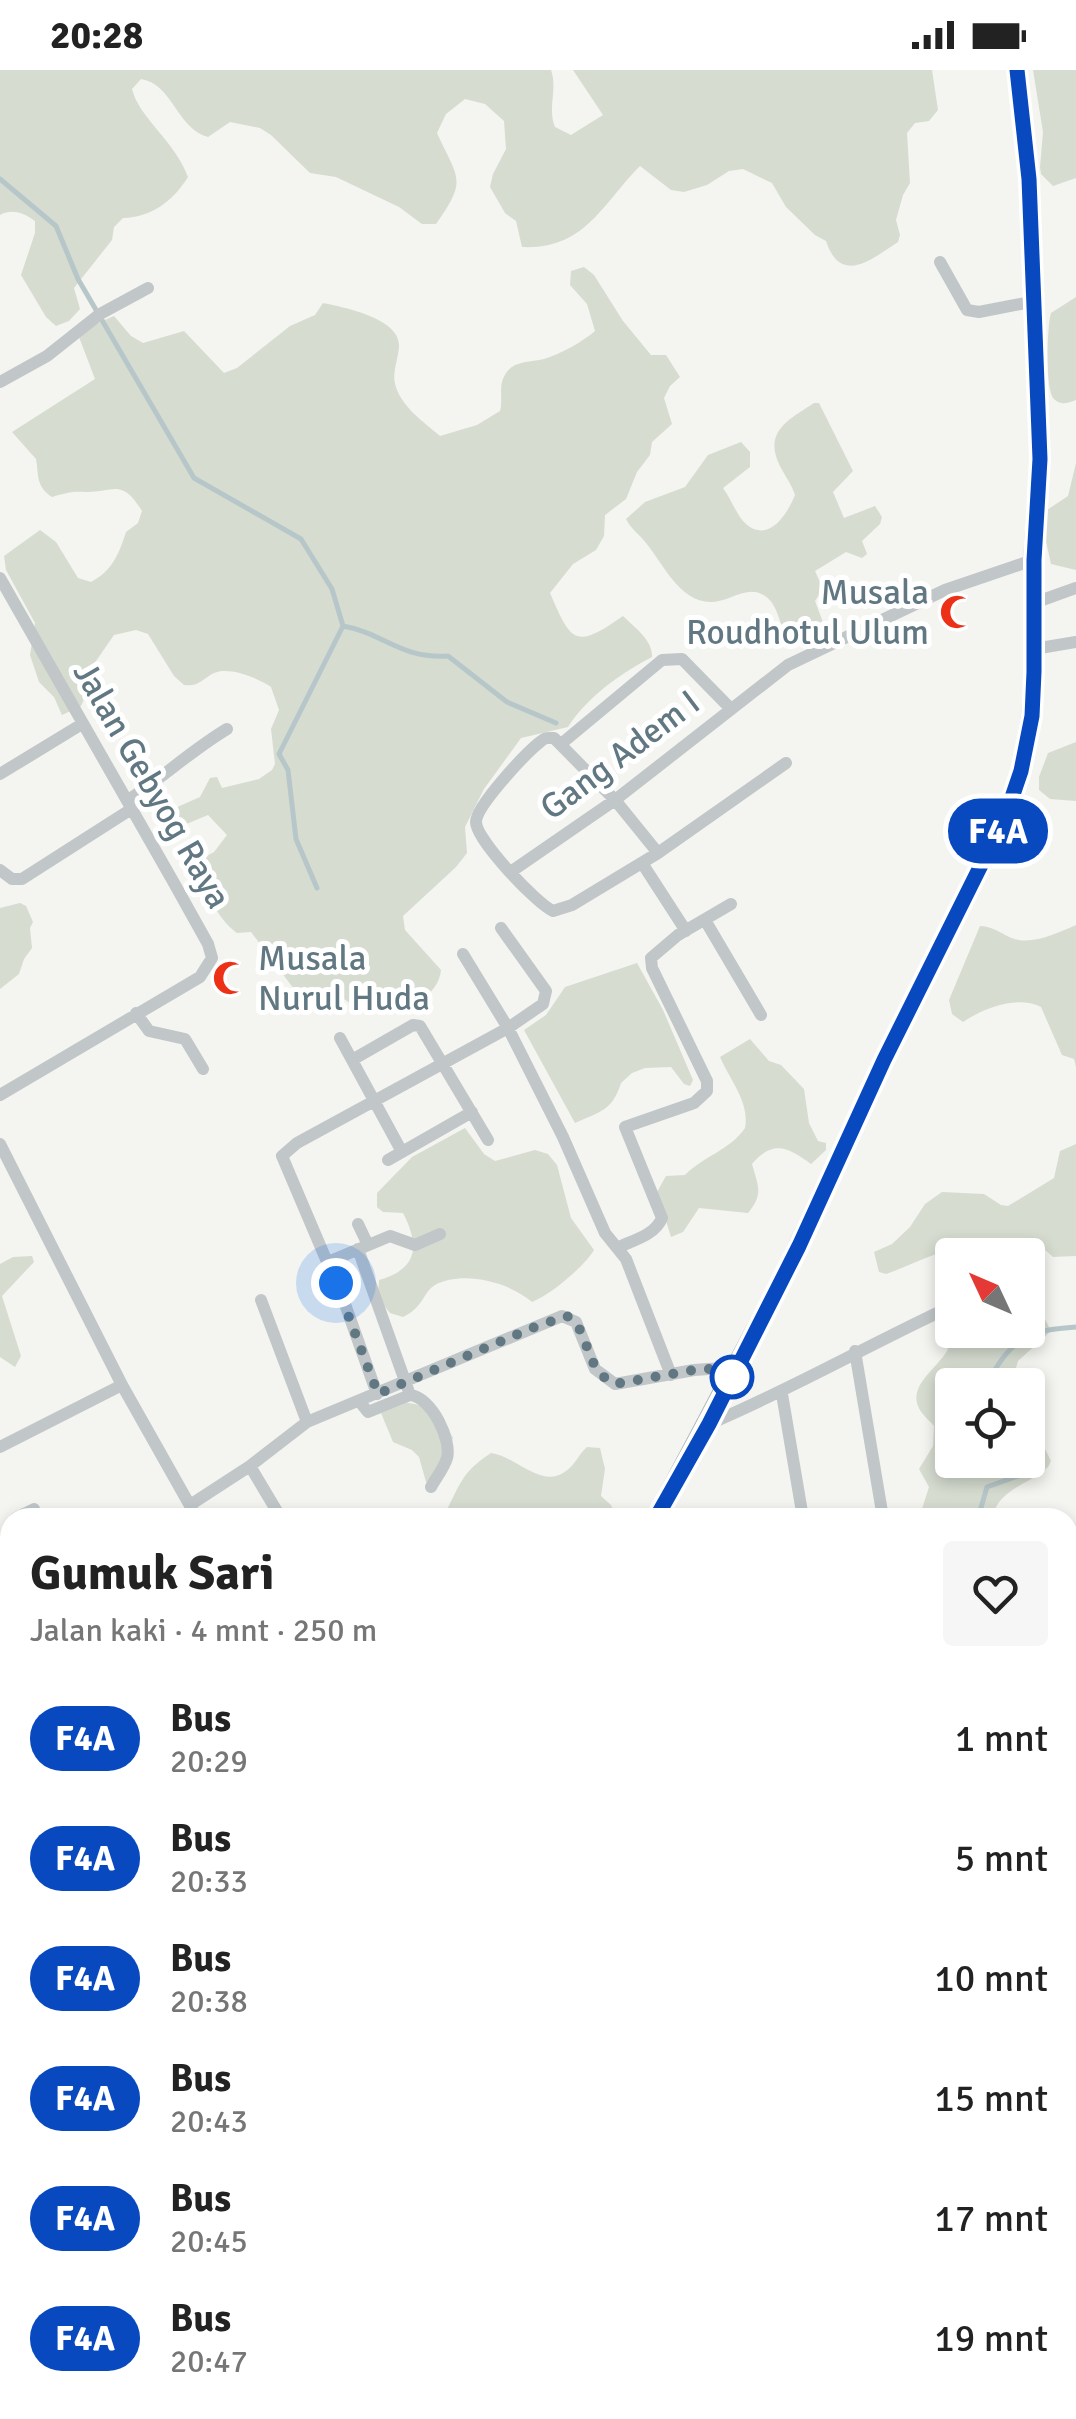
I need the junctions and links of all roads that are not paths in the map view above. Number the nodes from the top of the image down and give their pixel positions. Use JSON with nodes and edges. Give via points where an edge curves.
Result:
{"nodes":[{"id":1,"x":1017,"y":70,"type":"edge"},
{"id":2,"x":940,"y":262,"type":"dead end"},
{"id":3,"x":148,"y":288,"type":"dead end"},
{"id":4,"x":1036,"y":301,"type":"junction"},
{"id":5,"x":0,"y":382,"type":"edge"},
{"id":6,"x":1034,"y":560,"type":"junction"},
{"id":7,"x":0,"y":578,"type":"edge"},
{"id":8,"x":1076,"y":588,"type":"edge"},
{"id":9,"x":1034,"y":603,"type":"junction"},
{"id":10,"x":1076,"y":642,"type":"edge"},
{"id":11,"x":1034,"y":649,"type":"junction"},
{"id":12,"x":731,"y":709,"type":"junction"},
{"id":13,"x":82,"y":724,"type":"junction"},
{"id":14,"x":227,"y":729,"type":"dead end"},
{"id":15,"x":561,"y":744,"type":"junction"},
{"id":16,"x":786,"y":764,"type":"dead end"},
{"id":17,"x":0,"y":774,"type":"edge"},
{"id":18,"x":615,"y":800,"type":"junction"},
{"id":19,"x":130,"y":804,"type":"junction"},
{"id":20,"x":658,"y":853,"type":"junction"},
{"id":21,"x":642,"y":862,"type":"junction"},
{"id":22,"x":0,"y":870,"type":"edge"},
{"id":23,"x":512,"y":871,"type":"junction"},
{"id":24,"x":731,"y":904,"type":"dead end"},
{"id":25,"x":705,"y":920,"type":"junction"},
{"id":26,"x":500,"y":928,"type":"dead end"},
{"id":27,"x":686,"y":931,"type":"junction"},
{"id":28,"x":463,"y":954,"type":"dead end"},
{"id":29,"x":136,"y":1013,"type":"junction"},
{"id":30,"x":761,"y":1015,"type":"dead end"},
{"id":31,"x":508,"y":1028,"type":"junction"},
{"id":32,"x":340,"y":1038,"type":"dead end"},
{"id":33,"x":352,"y":1060,"type":"junction"},
{"id":34,"x":443,"y":1062,"type":"junction"},
{"id":35,"x":204,"y":1069,"type":"dead end"},
{"id":36,"x":0,"y":1096,"type":"edge"},
{"id":37,"x":375,"y":1098,"type":"junction"},
{"id":38,"x":472,"y":1112,"type":"junction"},
{"id":39,"x":488,"y":1140,"type":"dead end"},
{"id":40,"x":0,"y":1144,"type":"edge"},
{"id":41,"x":402,"y":1152,"type":"junction"},
{"id":42,"x":388,"y":1160,"type":"dead end"},
{"id":43,"x":358,"y":1224,"type":"dead end"},
{"id":44,"x":440,"y":1234,"type":"dead end"},
{"id":45,"x":363,"y":1247,"type":"junction"},
{"id":46,"x":619,"y":1247,"type":"junction"},
{"id":47,"x":328,"y":1262,"type":"junction"},
{"id":48,"x":261,"y":1300,"type":"dead end"},
{"id":49,"x":935,"y":1314,"type":"edge"},
{"id":50,"x":855,"y":1351,"type":"junction"},
{"id":51,"x":737,"y":1367,"type":"junction"},
{"id":52,"x":670,"y":1375,"type":"junction"},
{"id":53,"x":122,"y":1385,"type":"junction"},
{"id":54,"x":408,"y":1389,"type":"junction"},
{"id":55,"x":378,"y":1394,"type":"junction"},
{"id":56,"x":782,"y":1394,"type":"junction"},
{"id":57,"x":359,"y":1401,"type":"junction"},
{"id":58,"x":307,"y":1422,"type":"junction"},
{"id":59,"x":709,"y":1424,"type":"junction"},
{"id":60,"x":0,"y":1447,"type":"edge"},
{"id":61,"x":250,"y":1466,"type":"junction"},
{"id":62,"x":431,"y":1486,"type":"dead end"},
{"id":63,"x":191,"y":1508,"type":"edge"},
{"id":64,"x":197,"y":1508,"type":"edge"},
{"id":65,"x":275,"y":1508,"type":"edge"},
{"id":66,"x":662,"y":1508,"type":"edge"},
{"id":67,"x":801,"y":1508,"type":"edge"},
{"id":68,"x":882,"y":1508,"type":"edge"}],
"edges":[{"from":1,"to":4,"type":"main road"},
{"from":2,"to":4,"type":"street","via":[[966,310]]},
{"from":3,"to":5,"type":"street"},
{"from":4,"to":6,"type":"main road","via":[[1040,459]]},
{"from":6,"to":9,"type":"main road"},
{"from":6,"to":12,"type":"street","name":"Gang Adem I","via":[[945,590],[788,665]]},
{"from":7,"to":13,"type":"street","name":"Jalan Gebyog Raya"},
{"from":8,"to":9,"type":"street"},
{"from":9,"to":11,"type":"main road"},
{"from":10,"to":11,"type":"street"},
{"from":11,"to":51,"type":"main road","via":[[1032,716],[1006,815]]},
{"from":12,"to":15,"type":"street","via":[[682,659],[662,660]]},
{"from":12,"to":18,"type":"street","name":"Gang Adem I"},
{"from":13,"to":17,"type":"street"},
{"from":13,"to":19,"type":"street","name":"Jalan Gebyog Raya"},
{"from":14,"to":19,"type":"street"},
{"from":15,"to":18,"type":"street"},
{"from":15,"to":23,"type":"street","via":[[541,741],[478,812],[478,834]]},
{"from":16,"to":20,"type":"street"},
{"from":18,"to":20,"type":"street"},
{"from":18,"to":23,"type":"street","name":"Gang Adem I"},
{"from":19,"to":22,"type":"street","via":[[22,878]]},
{"from":19,"to":29,"type":"street","name":"Jalan Gebyog Raya","via":[[212,958],[200,976]]},
{"from":20,"to":21,"type":"street"},
{"from":21,"to":23,"type":"street","via":[[553,911]]},
{"from":21,"to":27,"type":"street"},
{"from":24,"to":25,"type":"street"},
{"from":25,"to":27,"type":"street"},
{"from":25,"to":30,"type":"street"},
{"from":26,"to":31,"type":"street","via":[[546,991],[543,1004]]},
{"from":27,"to":46,"type":"street","via":[[658,948],[652,968],[707,1091],[694,1103],[625,1127],[662,1218]]},
{"from":28,"to":31,"type":"street"},
{"from":29,"to":35,"type":"street","via":[[150,1031],[185,1039]]},
{"from":29,"to":36,"type":"street","name":"Jalan Gebyog Raya"},
{"from":31,"to":34,"type":"street"},
{"from":31,"to":46,"type":"street","via":[[605,1233]]},
{"from":32,"to":33,"type":"street"},
{"from":33,"to":34,"type":"street","via":[[413,1025]]},
{"from":33,"to":37,"type":"street"},
{"from":34,"to":37,"type":"street"},
{"from":34,"to":38,"type":"street"},
{"from":37,"to":41,"type":"street"},
{"from":37,"to":47,"type":"street","via":[[282,1156]]},
{"from":38,"to":39,"type":"street"},
{"from":38,"to":41,"type":"street"},
{"from":40,"to":53,"type":"street"},
{"from":41,"to":42,"type":"street"},
{"from":43,"to":45,"type":"street"},
{"from":44,"to":45,"type":"street","via":[[415,1246],[390,1236]]},
{"from":45,"to":47,"type":"street"},
{"from":45,"to":54,"type":"street"},
{"from":46,"to":52,"type":"street"},
{"from":47,"to":55,"type":"street"},
{"from":48,"to":58,"type":"street"},
{"from":49,"to":50,"type":"street"},
{"from":50,"to":56,"type":"street"},
{"from":50,"to":68,"type":"street"},
{"from":51,"to":52,"type":"street"},
{"from":51,"to":59,"type":"main road"},
{"from":52,"to":54,"type":"street","via":[[609,1382],[567,1316]]},
{"from":53,"to":60,"type":"street"},
{"from":53,"to":63,"type":"street"},
{"from":54,"to":55,"type":"street"},
{"from":54,"to":57,"type":"street","via":[[368,1412]]},
{"from":54,"to":62,"type":"street","via":[[429,1402],[447,1448]]},
{"from":55,"to":57,"type":"street"},
{"from":56,"to":59,"type":"street"},
{"from":56,"to":67,"type":"street"},
{"from":57,"to":58,"type":"street"},
{"from":58,"to":61,"type":"street"},
{"from":59,"to":66,"type":"main road"},
{"from":61,"to":64,"type":"street"},
{"from":61,"to":65,"type":"street"}]}
